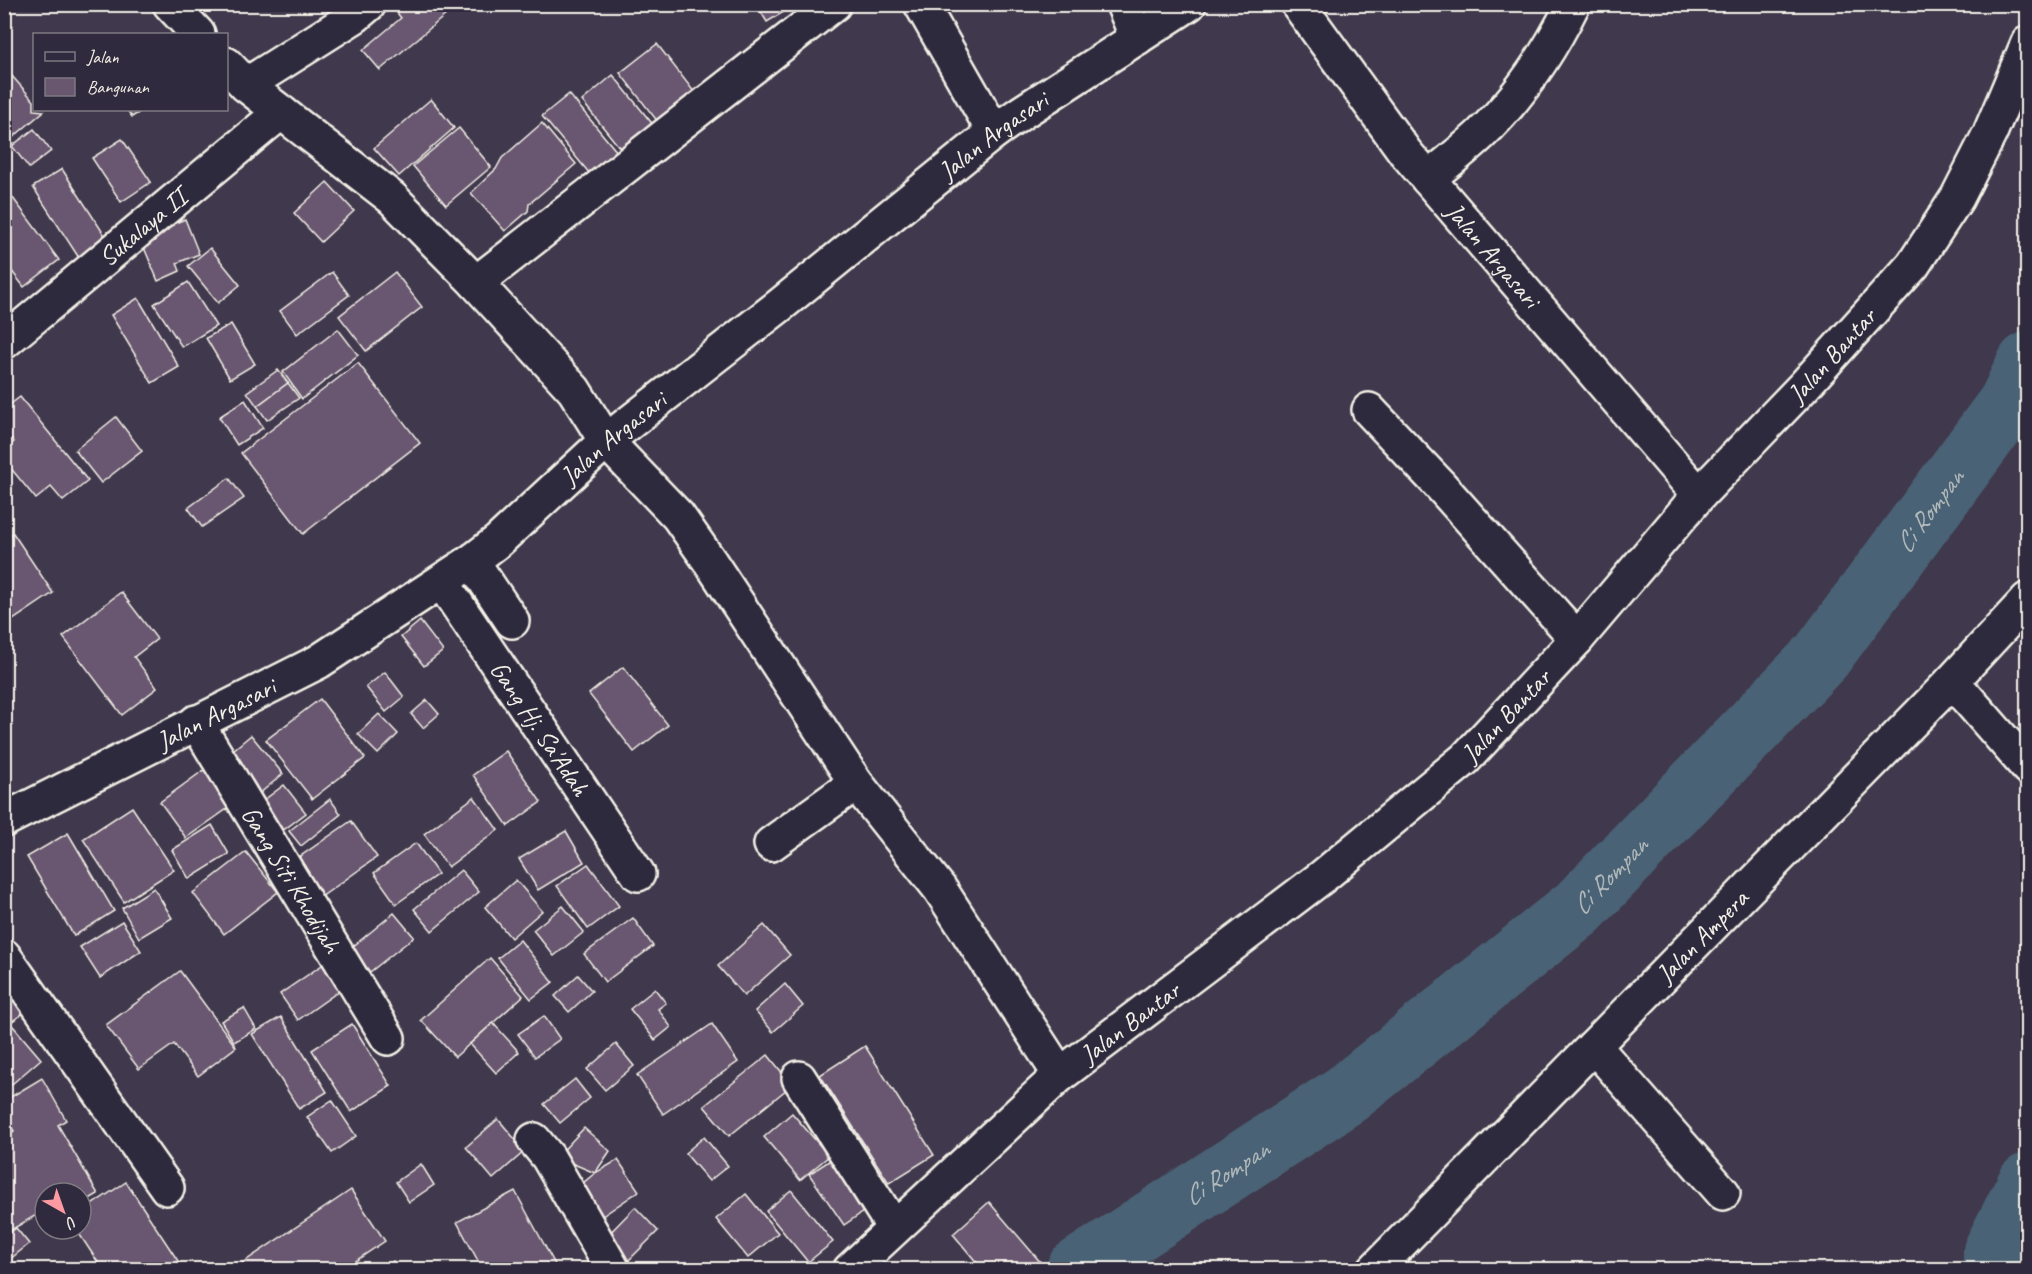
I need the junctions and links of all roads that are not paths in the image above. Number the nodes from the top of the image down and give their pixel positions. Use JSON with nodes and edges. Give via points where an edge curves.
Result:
{"nodes":[{"id":1,"x":170,"y":4,"type":"edge"},
{"id":2,"x":369,"y":4,"type":"edge"},
{"id":3,"x":834,"y":4,"type":"edge"},
{"id":4,"x":921,"y":4,"type":"edge"},
{"id":5,"x":1123,"y":4,"type":"edge"},
{"id":6,"x":1189,"y":4,"type":"edge"},
{"id":7,"x":1298,"y":4,"type":"edge"},
{"id":8,"x":1573,"y":4,"type":"edge"},
{"id":9,"x":197,"y":33,"type":"edge"},
{"id":10,"x":1137,"y":38,"type":"junction"},
{"id":11,"x":2028,"y":43,"type":"edge"},
{"id":12,"x":236,"y":75,"type":"edge"},
{"id":13,"x":281,"y":112,"type":"junction"},
{"id":14,"x":994,"y":132,"type":"junction"},
{"id":15,"x":1428,"y":179,"type":"junction"},
{"id":16,"x":476,"y":283,"type":"junction"},
{"id":17,"x":4,"y":342,"type":"edge"},
{"id":18,"x":1369,"y":410,"type":"dead end"},
{"id":19,"x":606,"y":441,"type":"junction"},
{"id":20,"x":1699,"y":495,"type":"junction"},
{"id":21,"x":472,"y":561,"type":"junction"},
{"id":22,"x":442,"y":582,"type":"junction"},
{"id":23,"x":2028,"y":599,"type":"edge"},
{"id":24,"x":513,"y":621,"type":"dead end"},
{"id":25,"x":1576,"y":639,"type":"junction"},
{"id":26,"x":1952,"y":681,"type":"junction"},
{"id":27,"x":196,"y":722,"type":"junction"},
{"id":28,"x":2028,"y":768,"type":"edge"},
{"id":29,"x":856,"y":783,"type":"junction"},
{"id":30,"x":4,"y":820,"type":"edge"},
{"id":31,"x":771,"y":844,"type":"dead end"},
{"id":32,"x":638,"y":874,"type":"dead end"},
{"id":33,"x":4,"y":956,"type":"edge"},
{"id":34,"x":388,"y":1038,"type":"dead end"},
{"id":35,"x":1594,"y":1046,"type":"junction"},
{"id":36,"x":1060,"y":1075,"type":"junction"},
{"id":37,"x":800,"y":1078,"type":"dead end"},
{"id":38,"x":534,"y":1140,"type":"dead end"},
{"id":39,"x":168,"y":1188,"type":"dead end"},
{"id":40,"x":1723,"y":1193,"type":"dead end"},
{"id":41,"x":894,"y":1228,"type":"junction"},
{"id":42,"x":613,"y":1269,"type":"edge"},
{"id":43,"x":850,"y":1269,"type":"edge"},
{"id":44,"x":1374,"y":1269,"type":"edge"}],
"edges":[{"from":1,"to":9,"type":"street"},
{"from":2,"to":12,"type":"street","via":[[355,16]]},
{"from":3,"to":16,"type":"street"},
{"from":4,"to":14,"type":"street"},
{"from":5,"to":10,"type":"street"},
{"from":6,"to":10,"type":"street","name":"Jalan Argasari"},
{"from":7,"to":15,"type":"street","name":"Jalan Argasari"},
{"from":8,"to":15,"type":"street","via":[[1535,72],[1481,134]]},
{"from":10,"to":14,"type":"street","name":"Jalan Argasari"},
{"from":11,"to":20,"type":"street","name":"Jalan Bantar","via":[[1957,198],[1912,265]]},
{"from":12,"to":13,"type":"street"},
{"from":13,"to":16,"type":"street","via":[[392,198]]},
{"from":13,"to":17,"type":"street","name":"Sukalaya II"},
{"from":14,"to":19,"type":"street","name":"Jalan Argasari"},
{"from":15,"to":20,"type":"street","name":"Jalan Argasari"},
{"from":16,"to":19,"type":"street","via":[[573,390]]},
{"from":18,"to":25,"type":"street"},
{"from":19,"to":21,"type":"street","name":"Jalan Argasari"},
{"from":19,"to":29,"type":"street","via":[[678,516]]},
{"from":20,"to":25,"type":"street","name":"Jalan Bantar"},
{"from":21,"to":22,"type":"street","name":"Jalan Argasari"},
{"from":21,"to":24,"type":"street"},
{"from":22,"to":27,"type":"street","name":"Jalan Argasari","via":[[318,662]]},
{"from":22,"to":32,"type":"street","name":"Gang Hj. Sa'Adah"},
{"from":23,"to":26,"type":"street","name":"Jalan Ampera"},
{"from":25,"to":36,"type":"street","name":"Jalan Bantar","via":[[1466,759],[1322,878]]},
{"from":26,"to":28,"type":"street"},
{"from":26,"to":35,"type":"street","name":"Jalan Ampera"},
{"from":27,"to":30,"type":"street","name":"Jalan Argasari"},
{"from":27,"to":34,"type":"street","name":"Gang Siti Khodijah"},
{"from":29,"to":31,"type":"street"},
{"from":29,"to":36,"type":"street","via":[[940,889]]},
{"from":33,"to":39,"type":"street"},
{"from":35,"to":40,"type":"street"},
{"from":35,"to":44,"type":"street","name":"Jalan Ampera"},
{"from":36,"to":41,"type":"street","name":"Jalan Bantar"},
{"from":37,"to":41,"type":"street"},
{"from":38,"to":42,"type":"street","via":[[548,1157]]},
{"from":41,"to":43,"type":"street","name":"Jalan Bantar"}]}
